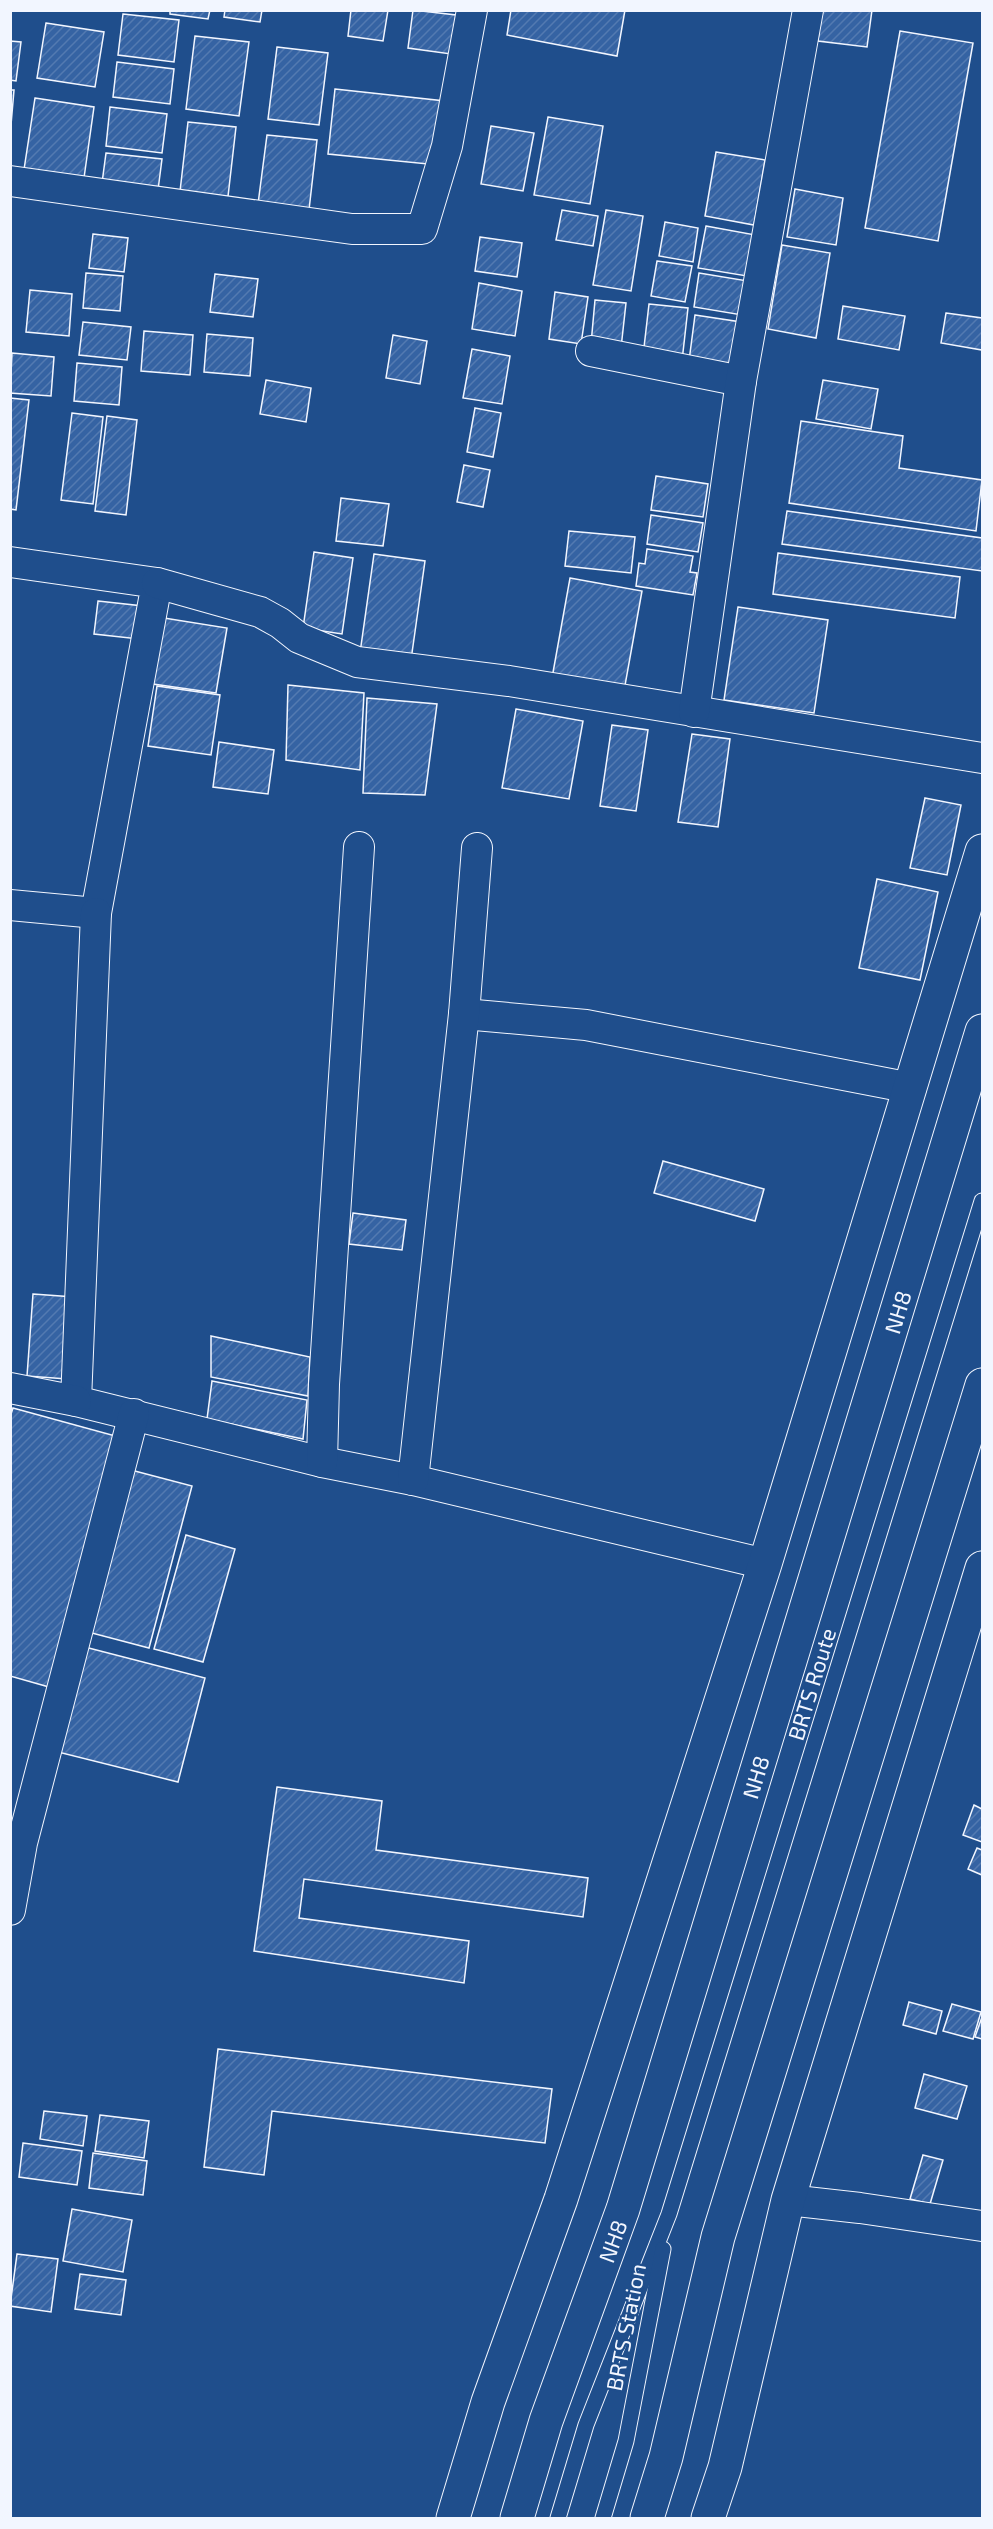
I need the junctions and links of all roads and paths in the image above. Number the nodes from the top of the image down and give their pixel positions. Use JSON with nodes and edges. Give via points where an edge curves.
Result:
{"nodes":[{"id":1,"x":472,"y":10,"type":"edge"},
{"id":2,"x":808,"y":10,"type":"edge"},
{"id":3,"x":10,"y":182,"type":"edge"},
{"id":4,"x":591,"y":351,"type":"dead end"},
{"id":5,"x":741,"y":381,"type":"junction"},
{"id":6,"x":10,"y":562,"type":"edge"},
{"id":7,"x":157,"y":583,"type":"junction"},
{"id":8,"x":694,"y":712,"type":"junction"},
{"id":9,"x":982,"y":758,"type":"edge"},
{"id":10,"x":359,"y":847,"type":"dead end"},
{"id":11,"x":477,"y":848,"type":"dead end"},
{"id":12,"x":982,"y":851,"type":"edge"},
{"id":13,"x":10,"y":905,"type":"edge"},
{"id":14,"x":96,"y":913,"type":"junction"},
{"id":15,"x":464,"y":1014,"type":"junction"},
{"id":16,"x":982,"y":1031,"type":"edge"},
{"id":17,"x":911,"y":1088,"type":"junction"},
{"id":18,"x":982,"y":1201,"type":"edge"},
{"id":19,"x":982,"y":1385,"type":"edge"},
{"id":20,"x":10,"y":1388,"type":"edge"},
{"id":21,"x":76,"y":1401,"type":"junction"},
{"id":22,"x":134,"y":1414,"type":"junction"},
{"id":23,"x":322,"y":1462,"type":"junction"},
{"id":24,"x":414,"y":1480,"type":"junction"},
{"id":25,"x":765,"y":1564,"type":"junction"},
{"id":26,"x":982,"y":1568,"type":"edge"},
{"id":27,"x":10,"y":1910,"type":"edge"},
{"id":28,"x":788,"y":2200,"type":"junction"},
{"id":29,"x":669,"y":2214,"type":"junction"},
{"id":30,"x":982,"y":2226,"type":"edge"},
{"id":31,"x":453,"y":2518,"type":"edge"},
{"id":32,"x":517,"y":2518,"type":"edge"},
{"id":33,"x":558,"y":2518,"type":"edge"},
{"id":34,"x":603,"y":2518,"type":"edge"},
{"id":35,"x":647,"y":2518,"type":"edge"},
{"id":36,"x":708,"y":2518,"type":"edge"}],
"edges":[{"from":1,"to":3,"type":"street","via":[[447,146],[422,229],[352,229]]},
{"from":2,"to":5,"type":"street"},
{"from":4,"to":5,"type":"street"},
{"from":5,"to":8,"type":"street"},
{"from":6,"to":7,"type":"street"},
{"from":7,"to":8,"type":"street","via":[[260,612],[299,638],[357,662],[509,681]]},
{"from":7,"to":14,"type":"street"},
{"from":8,"to":9,"type":"street"},
{"from":10,"to":23,"type":"street"},
{"from":11,"to":15,"type":"street"},
{"from":12,"to":17,"type":"street"},
{"from":13,"to":14,"type":"street"},
{"from":14,"to":21,"type":"street"},
{"from":15,"to":17,"type":"street","via":[[586,1025]]},
{"from":15,"to":24,"type":"street"},
{"from":16,"to":32,"type":"street","name":"NH8","via":[[623,2209],[546,2421]]},
{"from":17,"to":25,"type":"street"},
{"from":18,"to":29,"type":"lane","name":"BRTS Route"},
{"from":19,"to":35,"type":"street","via":[[718,2237],[666,2457]]},
{"from":20,"to":21,"type":"street"},
{"from":21,"to":22,"type":"street"},
{"from":22,"to":23,"type":"street"},
{"from":22,"to":27,"type":"street","via":[[22,1843]]},
{"from":23,"to":24,"type":"street"},
{"from":24,"to":25,"type":"street"},
{"from":25,"to":31,"type":"street","via":[[561,2199],[488,2402]]},
{"from":26,"to":28,"type":"street"},
{"from":28,"to":30,"type":"street"},
{"from":28,"to":36,"type":"street","via":[[725,2467]]},
{"from":29,"to":33,"type":"lane","name":"BRTS Station","via":[[586,2425]]},
{"from":29,"to":34,"type":"lane","name":"BRTS Station","via":[[626,2441]]}]}
